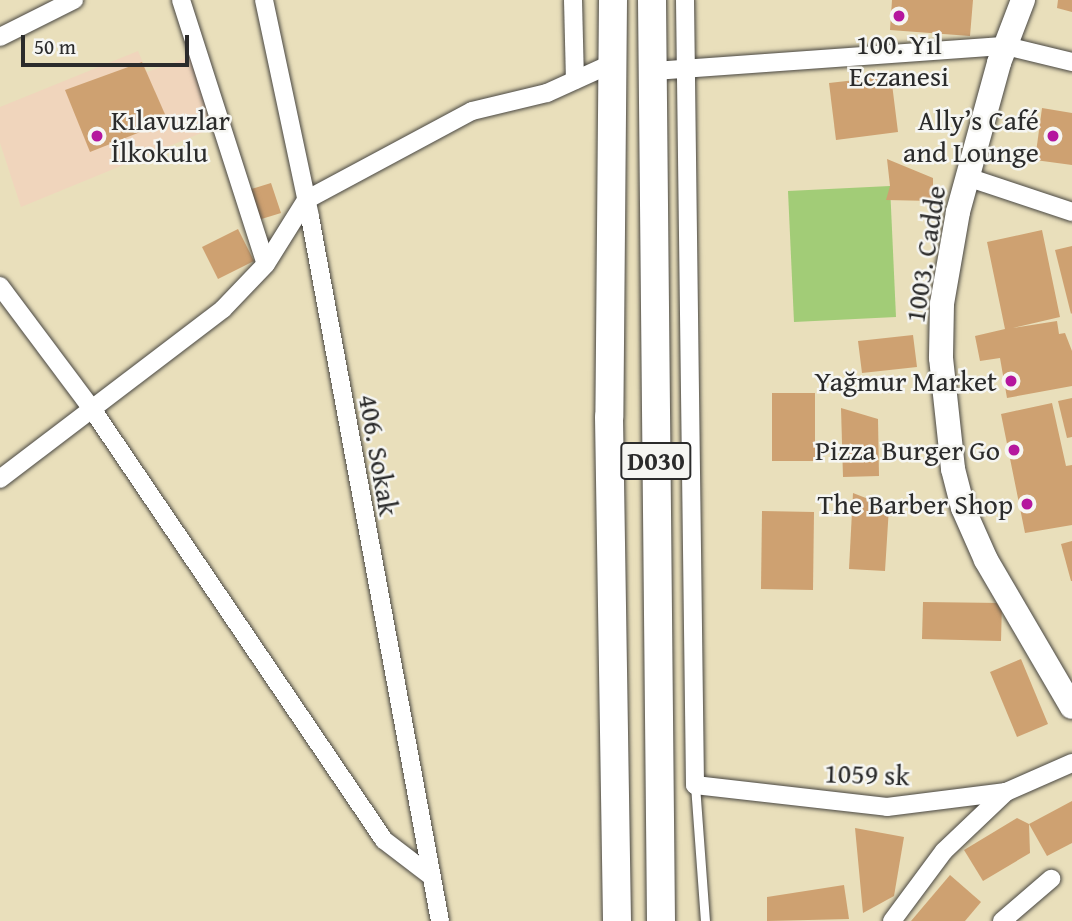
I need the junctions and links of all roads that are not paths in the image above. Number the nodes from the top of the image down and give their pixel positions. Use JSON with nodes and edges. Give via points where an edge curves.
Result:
{"nodes":[{"id":1,"x":74,"y":0,"type":"edge"},
{"id":2,"x":181,"y":0,"type":"edge"},
{"id":3,"x":264,"y":0,"type":"edge"},
{"id":4,"x":573,"y":0,"type":"edge"},
{"id":5,"x":613,"y":0,"type":"edge"},
{"id":6,"x":652,"y":0,"type":"edge"},
{"id":7,"x":685,"y":0,"type":"edge"},
{"id":8,"x":1023,"y":0,"type":"edge"},
{"id":9,"x":0,"y":37,"type":"edge"},
{"id":10,"x":1006,"y":46,"type":"junction"},
{"id":11,"x":1072,"y":61,"type":"edge"},
{"id":12,"x":613,"y":63,"type":"junction"},
{"id":13,"x":688,"y":67,"type":"junction"},
{"id":14,"x":654,"y":71,"type":"junction"},
{"id":15,"x":575,"y":80,"type":"junction"},
{"id":16,"x":967,"y":177,"type":"junction"},
{"id":17,"x":306,"y":200,"type":"junction"},
{"id":18,"x":1072,"y":212,"type":"edge"},
{"id":19,"x":266,"y":264,"type":"junction"},
{"id":20,"x":0,"y":286,"type":"edge"},
{"id":21,"x":92,"y":409,"type":"junction"},
{"id":22,"x":0,"y":479,"type":"edge"},
{"id":23,"x":1072,"y":707,"type":"edge"},
{"id":24,"x":1072,"y":763,"type":"edge"},
{"id":25,"x":695,"y":785,"type":"junction"},
{"id":26,"x":1006,"y":792,"type":"junction"},
{"id":27,"x":431,"y":876,"type":"junction"},
{"id":28,"x":1051,"y":879,"type":"dead end"},
{"id":29,"x":440,"y":921,"type":"edge"},
{"id":30,"x":617,"y":921,"type":"edge"},
{"id":31,"x":661,"y":921,"type":"edge"},
{"id":32,"x":705,"y":921,"type":"edge"},
{"id":33,"x":892,"y":921,"type":"edge"},
{"id":34,"x":1002,"y":921,"type":"edge"}],
"edges":[{"from":1,"to":9,"type":"street"},
{"from":2,"to":19,"type":"street"},
{"from":3,"to":17,"type":"street","name":"406. Sokak"},
{"from":4,"to":15,"type":"street"},
{"from":5,"to":12,"type":"highway","number":"D030"},
{"from":6,"to":14,"type":"highway","number":"D030"},
{"from":7,"to":13,"type":"street"},
{"from":8,"to":10,"type":"main road","name":"1003. Cadde"},
{"from":10,"to":11,"type":"street"},
{"from":10,"to":13,"type":"street"},
{"from":10,"to":16,"type":"main road","name":"1003. Cadde"},
{"from":12,"to":15,"type":"street"},
{"from":12,"to":30,"type":"highway","number":"D030","via":[[609,417]]},
{"from":13,"to":14,"type":"street"},
{"from":13,"to":25,"type":"street"},
{"from":14,"to":31,"type":"highway","number":"D030"},
{"from":15,"to":17,"type":"street","via":[[547,93],[472,111]]},
{"from":16,"to":18,"type":"street"},
{"from":16,"to":23,"type":"main road","name":"1003. Cadde","via":[[942,304],[941,358],[953,469],[986,560]]},
{"from":17,"to":19,"type":"street"},
{"from":17,"to":27,"type":"street","name":"406. Sokak"},
{"from":19,"to":21,"type":"street","via":[[223,309]]},
{"from":20,"to":21,"type":"street"},
{"from":21,"to":22,"type":"street"},
{"from":21,"to":27,"type":"street","via":[[384,840]]},
{"from":24,"to":26,"type":"street","name":"1059 sk"},
{"from":25,"to":26,"type":"street","name":"1059 sk","via":[[887,807]]},
{"from":25,"to":32,"type":"lane"},
{"from":26,"to":33,"type":"street","via":[[944,851]]},
{"from":27,"to":29,"type":"street","name":"406. Sokak"},
{"from":28,"to":34,"type":"street"}]}
